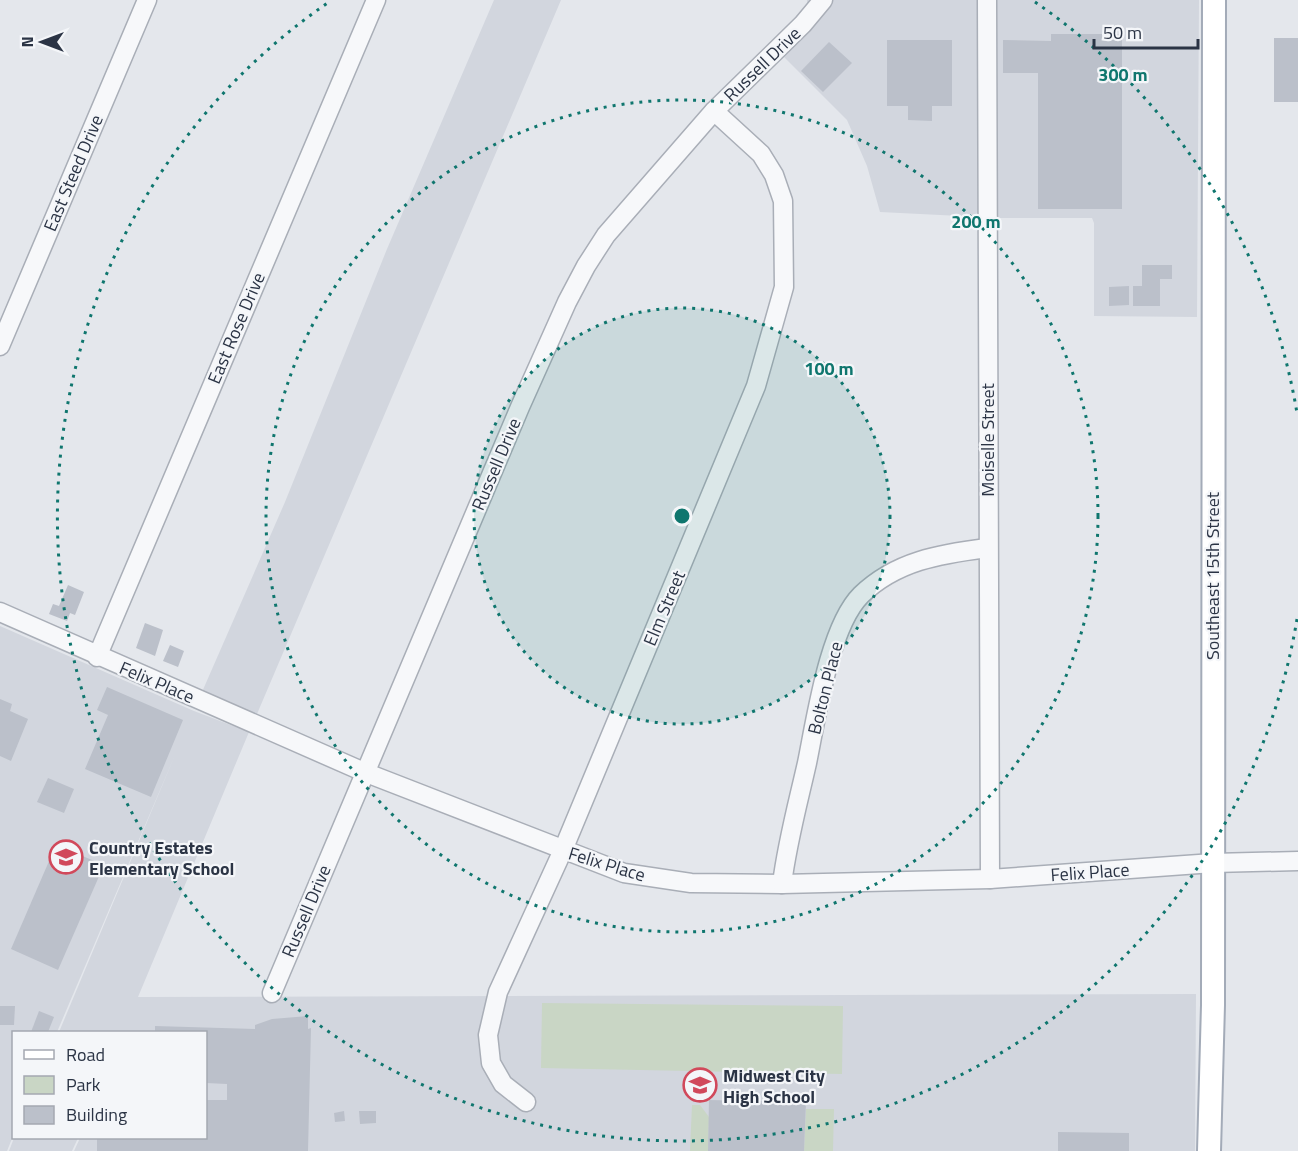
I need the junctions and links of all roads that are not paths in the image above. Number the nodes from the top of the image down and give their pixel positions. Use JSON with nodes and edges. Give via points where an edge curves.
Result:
{"nodes":[{"id":1,"x":147,"y":0,"type":"edge"},
{"id":2,"x":376,"y":0,"type":"edge"},
{"id":3,"x":823,"y":0,"type":"edge"},
{"id":4,"x":987,"y":0,"type":"edge"},
{"id":5,"x":1214,"y":0,"type":"edge"},
{"id":6,"x":714,"y":111,"type":"junction"},
{"id":7,"x":0,"y":346,"type":"edge"},
{"id":8,"x":987,"y":548,"type":"junction"},
{"id":9,"x":0,"y":612,"type":"edge"},
{"id":10,"x":97,"y":657,"type":"junction"},
{"id":11,"x":364,"y":772,"type":"junction"},
{"id":12,"x":563,"y":850,"type":"junction"},
{"id":13,"x":1298,"y":861,"type":"edge"},
{"id":14,"x":1213,"y":863,"type":"junction"},
{"id":15,"x":990,"y":879,"type":"junction"},
{"id":16,"x":782,"y":884,"type":"junction"},
{"id":17,"x":272,"y":993,"type":"dead end"},
{"id":18,"x":526,"y":1102,"type":"dead end"},
{"id":19,"x":1209,"y":1151,"type":"edge"}],
"edges":[{"from":1,"to":7,"type":"street","name":"East Steed Drive"},
{"from":2,"to":10,"type":"street","name":"East Rose Drive"},
{"from":3,"to":6,"type":"street","name":"Russell Drive"},
{"from":4,"to":8,"type":"street","name":"Moiselle Street"},
{"from":5,"to":14,"type":"main road","name":"Southeast 15th Street"},
{"from":6,"to":11,"type":"street","name":"Russell Drive","via":[[606,235],[567,302]]},
{"from":6,"to":12,"type":"street","name":"Elm Street","via":[[761,154],[774,175],[783,201],[784,287],[756,386]]},
{"from":8,"to":15,"type":"street","name":"Moiselle Street"},
{"from":8,"to":16,"type":"street","name":"Bolton Place","via":[[904,565],[859,597],[838,634],[825,678]]},
{"from":9,"to":10,"type":"street","name":"Felix Place"},
{"from":10,"to":11,"type":"street","name":"Felix Place"},
{"from":11,"to":12,"type":"street","name":"Felix Place"},
{"from":11,"to":17,"type":"street","name":"Russell Drive"},
{"from":12,"to":16,"type":"street","name":"Felix Place","via":[[624,873],[659,879]]},
{"from":12,"to":18,"type":"street","name":"Elm Street","via":[[491,1014],[491,1062],[503,1084]]},
{"from":13,"to":14,"type":"street","name":"Felix Place"},
{"from":14,"to":15,"type":"street","name":"Felix Place"},
{"from":14,"to":19,"type":"main road","name":"Southeast 15th Street"},
{"from":15,"to":16,"type":"street","name":"Felix Place"}]}
